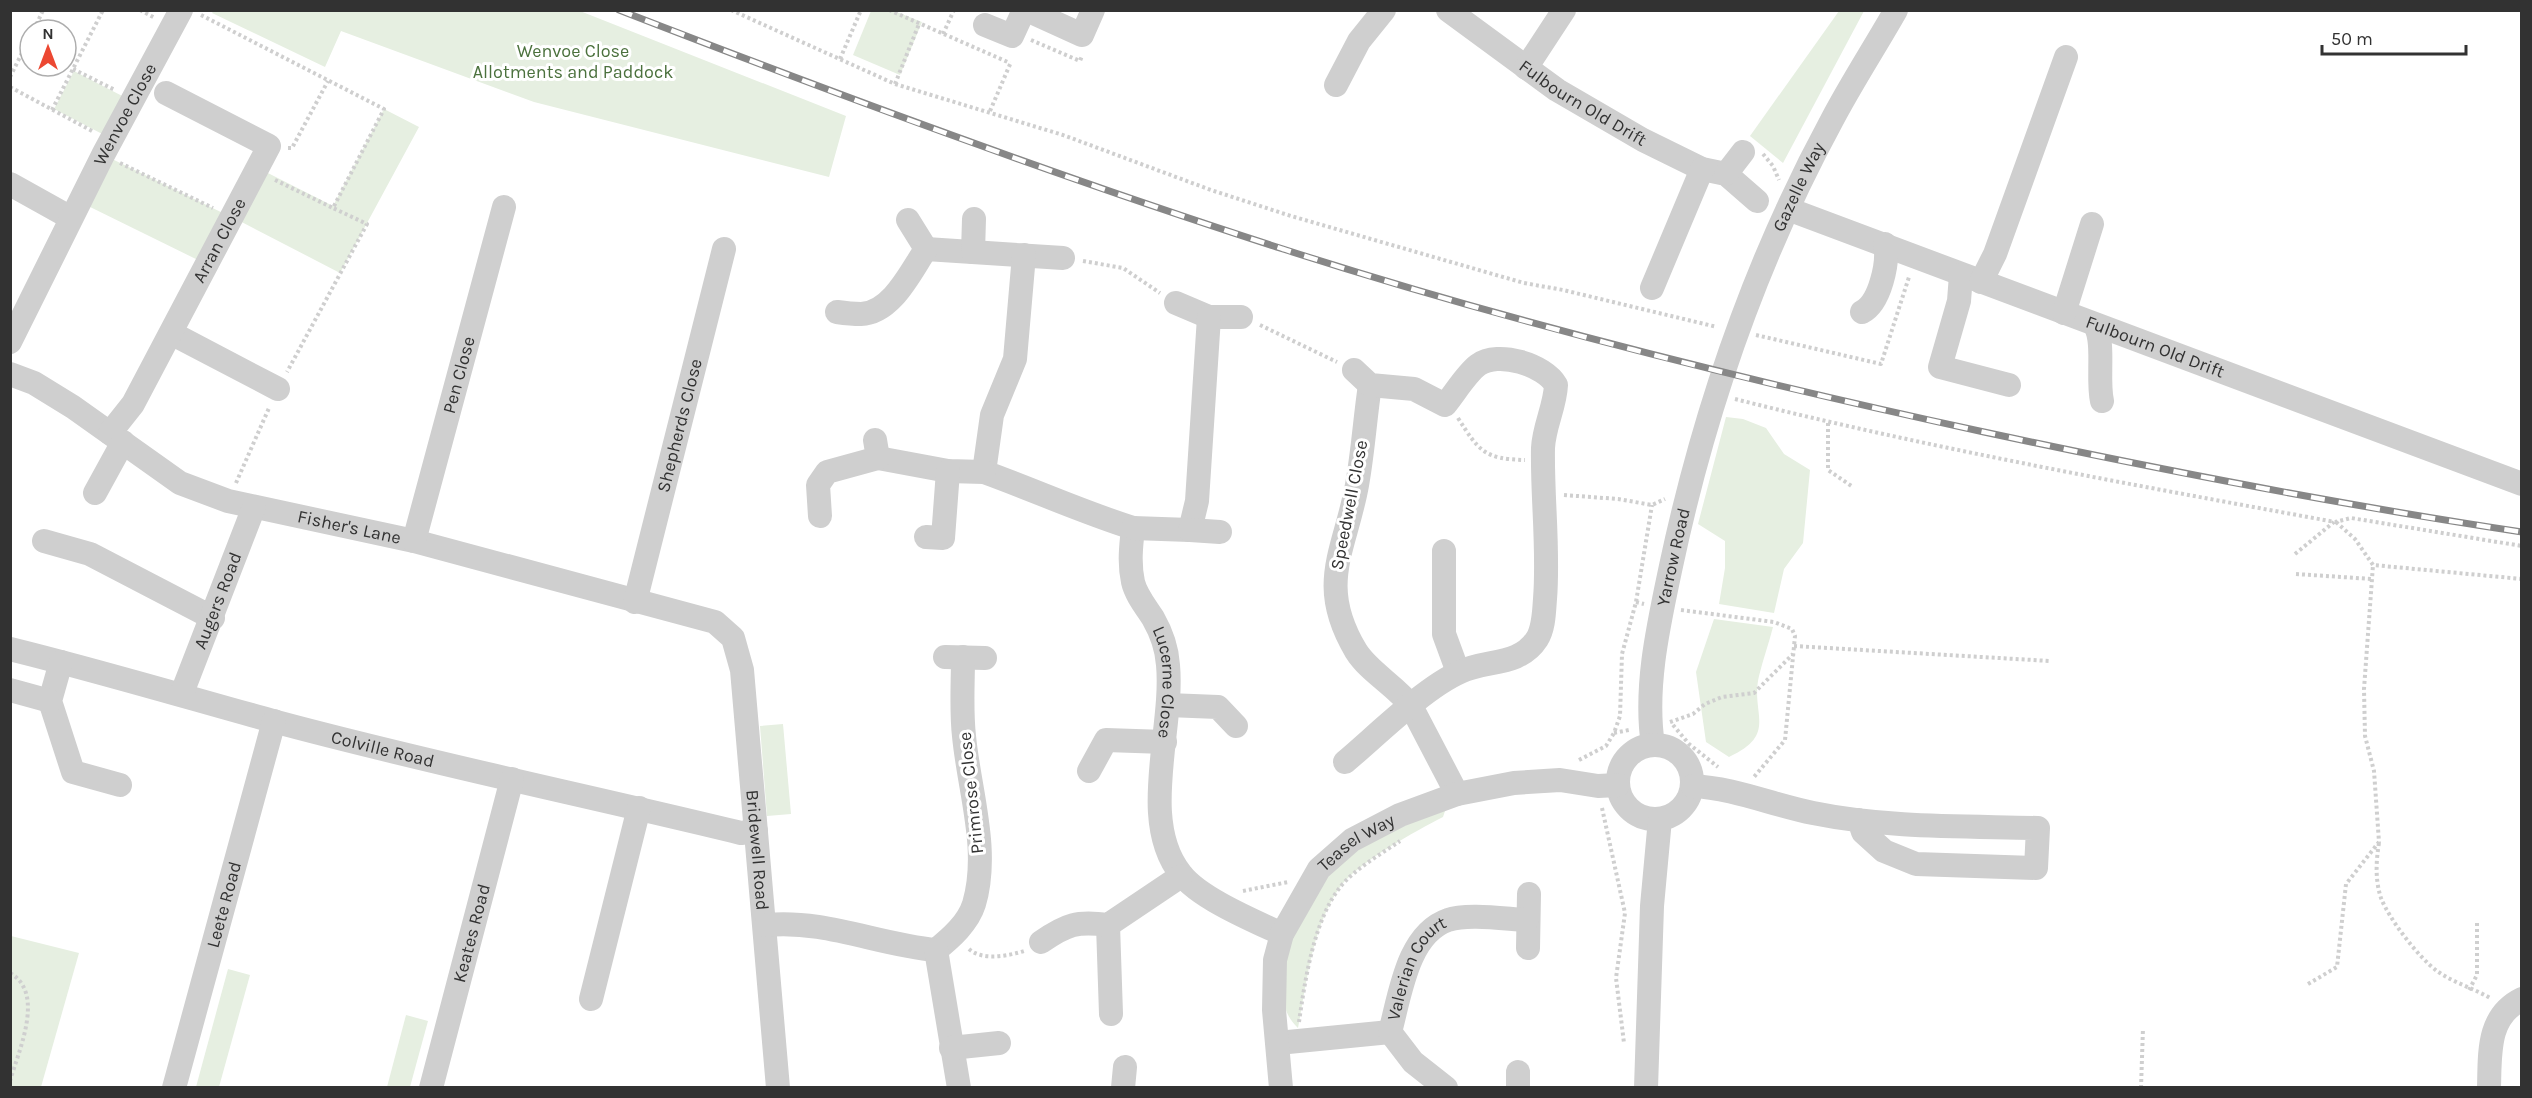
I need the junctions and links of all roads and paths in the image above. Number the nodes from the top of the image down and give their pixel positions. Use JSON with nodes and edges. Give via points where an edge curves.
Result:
{"nodes":[{"id":1,"x":103,"y":10,"type":"edge"},
{"id":2,"x":181,"y":10,"type":"edge"},
{"id":3,"x":191,"y":10,"type":"edge"},
{"id":4,"x":731,"y":10,"type":"edge"},
{"id":5,"x":861,"y":10,"type":"edge"},
{"id":6,"x":889,"y":10,"type":"edge"},
{"id":7,"x":954,"y":10,"type":"edge"},
{"id":8,"x":1026,"y":10,"type":"edge"},
{"id":9,"x":1094,"y":10,"type":"edge"},
{"id":10,"x":1384,"y":10,"type":"edge"},
{"id":11,"x":1448,"y":10,"type":"edge"},
{"id":12,"x":1564,"y":10,"type":"edge"},
{"id":13,"x":1896,"y":10,"type":"edge"},
{"id":14,"x":919,"y":24,"type":"junction"},
{"id":15,"x":985,"y":26,"type":"dead end"},
{"id":16,"x":944,"y":34,"type":"junction"},
{"id":17,"x":2066,"y":57,"type":"dead end"},
{"id":18,"x":78,"y":59,"type":"edge"},
{"id":19,"x":840,"y":59,"type":"junction"},
{"id":20,"x":18,"y":61,"type":"edge"},
{"id":21,"x":1526,"y":68,"type":"junction"},
{"id":22,"x":78,"y":72,"type":"edge"},
{"id":23,"x":10,"y":77,"type":"edge"},
{"id":24,"x":68,"y":78,"type":"edge"},
{"id":25,"x":328,"y":81,"type":"junction"},
{"id":26,"x":895,"y":84,"type":"junction"},
{"id":27,"x":1336,"y":85,"type":"dead end"},
{"id":28,"x":10,"y":87,"type":"edge"},
{"id":29,"x":166,"y":93,"type":"dead end"},
{"id":30,"x":134,"y":100,"type":"junction"},
{"id":31,"x":52,"y":110,"type":"junction"},
{"id":32,"x":990,"y":111,"type":"junction"},
{"id":33,"x":269,"y":146,"type":"junction"},
{"id":34,"x":107,"y":148,"type":"junction"},
{"id":35,"x":1743,"y":152,"type":"joint"},
{"id":36,"x":1702,"y":169,"type":"junction"},
{"id":37,"x":256,"y":171,"type":"junction"},
{"id":38,"x":1726,"y":174,"type":"junction"},
{"id":39,"x":10,"y":184,"type":"edge"},
{"id":40,"x":1757,"y":201,"type":"dead end"},
{"id":41,"x":504,"y":207,"type":"dead end"},
{"id":42,"x":333,"y":208,"type":"junction"},
{"id":43,"x":1788,"y":209,"type":"junction"},
{"id":44,"x":231,"y":217,"type":"junction"},
{"id":45,"x":71,"y":218,"type":"junction"},
{"id":46,"x":974,"y":219,"type":"dead end"},
{"id":47,"x":908,"y":220,"type":"dead end"},
{"id":48,"x":2092,"y":224,"type":"dead end"},
{"id":49,"x":1885,"y":244,"type":"junction"},
{"id":50,"x":724,"y":249,"type":"dead end"},
{"id":51,"x":926,"y":249,"type":"junction"},
{"id":52,"x":973,"y":252,"type":"junction"},
{"id":53,"x":1024,"y":255,"type":"junction"},
{"id":54,"x":1915,"y":256,"type":"junction"},
{"id":55,"x":1063,"y":258,"type":"joint"},
{"id":56,"x":1971,"y":279,"type":"junction"},
{"id":57,"x":1652,"y":288,"type":"dead end"},
{"id":58,"x":1176,"y":303,"type":"joint"},
{"id":59,"x":837,"y":312,"type":"dead end"},
{"id":60,"x":1862,"y":312,"type":"dead end"},
{"id":61,"x":2064,"y":313,"type":"junction"},
{"id":62,"x":1209,"y":316,"type":"junction"},
{"id":63,"x":1240,"y":316,"type":"joint"},
{"id":64,"x":2096,"y":325,"type":"junction"},
{"id":65,"x":1737,"y":331,"type":"junction"},
{"id":66,"x":171,"y":333,"type":"junction"},
{"id":67,"x":10,"y":342,"type":"edge"},
{"id":68,"x":10,"y":374,"type":"edge"},
{"id":69,"x":1362,"y":377,"type":"junction"},
{"id":70,"x":1719,"y":384,"type":"junction"},
{"id":71,"x":2009,"y":385,"type":"dead end"},
{"id":72,"x":278,"y":389,"type":"junction"},
{"id":73,"x":2102,"y":401,"type":"dead end"},
{"id":74,"x":1446,"y":405,"type":"junction"},
{"id":75,"x":1828,"y":423,"type":"junction"},
{"id":76,"x":116,"y":437,"type":"junction"},
{"id":77,"x":1543,"y":460,"type":"junction"},
{"id":78,"x":948,"y":471,"type":"junction"},
{"id":79,"x":984,"y":472,"type":"junction"},
{"id":80,"x":2522,"y":484,"type":"edge"},
{"id":81,"x":1853,"y":487,"type":"dead end"},
{"id":82,"x":95,"y":493,"type":"dead end"},
{"id":83,"x":1545,"y":496,"type":"junction"},
{"id":84,"x":228,"y":501,"type":"junction"},
{"id":85,"x":254,"y":507,"type":"junction"},
{"id":86,"x":820,"y":516,"type":"dead end"},
{"id":87,"x":2335,"y":522,"type":"junction"},
{"id":88,"x":1133,"y":528,"type":"junction"},
{"id":89,"x":1190,"y":530,"type":"junction"},
{"id":90,"x":1220,"y":532,"type":"dead end"},
{"id":91,"x":926,"y":537,"type":"dead end"},
{"id":92,"x":44,"y":541,"type":"dead end"},
{"id":93,"x":414,"y":541,"type":"junction"},
{"id":94,"x":2522,"y":546,"type":"edge"},
{"id":95,"x":1444,"y":550,"type":"dead end"},
{"id":96,"x":2295,"y":554,"type":"dead end"},
{"id":97,"x":2373,"y":565,"type":"junction"},
{"id":98,"x":2296,"y":574,"type":"dead end"},
{"id":99,"x":2372,"y":579,"type":"junction"},
{"id":100,"x":2522,"y":579,"type":"edge"},
{"id":101,"x":635,"y":602,"type":"junction"},
{"id":102,"x":1636,"y":602,"type":"junction"},
{"id":103,"x":1662,"y":607,"type":"junction"},
{"id":104,"x":213,"y":618,"type":"junction"},
{"id":105,"x":715,"y":622,"type":"joint"},
{"id":106,"x":1794,"y":646,"type":"junction"},
{"id":107,"x":10,"y":649,"type":"edge"},
{"id":108,"x":1793,"y":654,"type":"junction"},
{"id":109,"x":964,"y":657,"type":"dead end"},
{"id":110,"x":2050,"y":661,"type":"dead end"},
{"id":111,"x":61,"y":662,"type":"junction"},
{"id":112,"x":1458,"y":672,"type":"junction"},
{"id":113,"x":10,"y":690,"type":"edge"},
{"id":114,"x":182,"y":693,"type":"junction"},
{"id":115,"x":50,"y":701,"type":"junction"},
{"id":116,"x":1168,"y":705,"type":"junction"},
{"id":117,"x":1411,"y":706,"type":"junction"},
{"id":118,"x":274,"y":721,"type":"junction"},
{"id":119,"x":1236,"y":726,"type":"dead end"},
{"id":120,"x":1629,"y":730,"type":"dead end"},
{"id":121,"x":1614,"y":733,"type":"junction"},
{"id":122,"x":1165,"y":742,"type":"junction"},
{"id":123,"x":1653,"y":745,"type":"junction"},
{"id":124,"x":1345,"y":762,"type":"dead end"},
{"id":125,"x":1571,"y":763,"type":"dead end"},
{"id":126,"x":1089,"y":771,"type":"dead end"},
{"id":127,"x":1728,"y":772,"type":"dead end"},
{"id":128,"x":1744,"y":778,"type":"dead end"},
{"id":129,"x":512,"y":779,"type":"junction"},
{"id":130,"x":120,"y":785,"type":"dead end"},
{"id":131,"x":1618,"y":785,"type":"junction"},
{"id":132,"x":1692,"y":786,"type":"junction"},
{"id":133,"x":1457,"y":794,"type":"junction"},
{"id":134,"x":639,"y":808,"type":"junction"},
{"id":135,"x":1602,"y":808,"type":"dead end"},
{"id":136,"x":1660,"y":819,"type":"junction"},
{"id":137,"x":1859,"y":820,"type":"junction"},
{"id":138,"x":756,"y":831,"type":"junction"},
{"id":139,"x":1404,"y":838,"type":"dead end"},
{"id":140,"x":2379,"y":842,"type":"junction"},
{"id":141,"x":1181,"y":876,"type":"junction"},
{"id":142,"x":1529,"y":894,"type":"dead end"},
{"id":143,"x":1527,"y":920,"type":"junction"},
{"id":144,"x":2477,"y":921,"type":"dead end"},
{"id":145,"x":766,"y":925,"type":"junction"},
{"id":146,"x":1108,"y":925,"type":"junction"},
{"id":147,"x":1282,"y":934,"type":"junction"},
{"id":148,"x":1041,"y":942,"type":"joint"},
{"id":149,"x":945,"y":943,"type":"junction"},
{"id":150,"x":1528,"y":948,"type":"dead end"},
{"id":151,"x":10,"y":973,"type":"edge"},
{"id":152,"x":2308,"y":984,"type":"dead end"},
{"id":153,"x":2469,"y":990,"type":"junction"},
{"id":154,"x":591,"y":999,"type":"dead end"},
{"id":155,"x":2522,"y":999,"type":"edge"},
{"id":156,"x":2496,"y":1005,"type":"dead end"},
{"id":157,"x":1111,"y":1014,"type":"dead end"},
{"id":158,"x":2143,"y":1028,"type":"dead end"},
{"id":159,"x":1390,"y":1032,"type":"junction"},
{"id":160,"x":1288,"y":1042,"type":"junction"},
{"id":161,"x":999,"y":1043,"type":"dead end"},
{"id":162,"x":951,"y":1048,"type":"junction"},
{"id":163,"x":1626,"y":1054,"type":"dead end"},
{"id":164,"x":10,"y":1081,"type":"edge"},
{"id":165,"x":174,"y":1088,"type":"edge"},
{"id":166,"x":431,"y":1088,"type":"edge"},
{"id":167,"x":778,"y":1088,"type":"edge"},
{"id":168,"x":959,"y":1088,"type":"edge"},
{"id":169,"x":1281,"y":1088,"type":"edge"},
{"id":170,"x":1446,"y":1088,"type":"edge"},
{"id":171,"x":1646,"y":1088,"type":"edge"},
{"id":172,"x":2141,"y":1088,"type":"edge"},
{"id":173,"x":2488,"y":1088,"type":"edge"}],
"edges":[{"from":1,"to":18,"type":"path"},
{"from":2,"to":30,"type":"street","name":"Wenvoe Close"},
{"from":3,"to":25,"type":"path"},
{"from":4,"to":19,"type":"path"},
{"from":5,"to":19,"type":"path"},
{"from":6,"to":14,"type":"path"},
{"from":7,"to":16,"type":"path"},
{"from":8,"to":9,"type":"street","via":[[1082,35]]},
{"from":8,"to":15,"type":"street","via":[[1012,36]]},
{"from":10,"to":27,"type":"street","via":[[1359,41]]},
{"from":11,"to":21,"type":"street","name":"Fulbourn Old Drift"},
{"from":12,"to":21,"type":"street"},
{"from":13,"to":43,"type":"street","name":"Gazelle Way","via":[[1831,120]]},
{"from":14,"to":16,"type":"path"},
{"from":14,"to":26,"type":"path"},
{"from":16,"to":32,"type":"path","via":[[1010,63]]},
{"from":17,"to":56,"type":"street","via":[[1995,254]]},
{"from":19,"to":26,"type":"path"},
{"from":20,"to":23,"type":"path"},
{"from":21,"to":36,"type":"street","name":"Fulbourn Old Drift","via":[[1643,140]]},
{"from":22,"to":30,"type":"path"},
{"from":24,"to":31,"type":"path"},
{"from":25,"to":33,"type":"path","via":[[292,148]]},
{"from":25,"to":42,"type":"path","via":[[384,109]]},
{"from":26,"to":32,"type":"path"},
{"from":28,"to":31,"type":"path"},
{"from":29,"to":33,"type":"street"},
{"from":30,"to":34,"type":"street","name":"Wenvoe Close"},
{"from":31,"to":34,"type":"path"},
{"from":32,"to":65,"type":"path","via":[[1211,190],[1387,246],[1524,283]]},
{"from":33,"to":37,"type":"street","name":"Arran Close"},
{"from":34,"to":44,"type":"path"},
{"from":34,"to":45,"type":"street","name":"Wenvoe Close"},
{"from":35,"to":38,"type":"street"},
{"from":35,"to":43,"type":"path","via":[[1756,149],[1767,159],[1777,174]]},
{"from":36,"to":38,"type":"street","name":"Fulbourn Old Drift"},
{"from":36,"to":57,"type":"street","via":[[1664,235]]},
{"from":37,"to":42,"type":"path"},
{"from":37,"to":44,"type":"street","name":"Arran Close"},
{"from":38,"to":40,"type":"street","name":"Fulbourn Old Drift"},
{"from":39,"to":45,"type":"street"},
{"from":41,"to":93,"type":"street","name":"Pen Close"},
{"from":42,"to":72,"type":"path","via":[[367,224]]},
{"from":43,"to":49,"type":"street","name":"Fulbourn Old Drift"},
{"from":43,"to":65,"type":"street","name":"Gazelle Way"},
{"from":44,"to":66,"type":"street","name":"Arran Close"},
{"from":45,"to":67,"type":"street","name":"Wenvoe Close"},
{"from":46,"to":52,"type":"street"},
{"from":47,"to":51,"type":"street"},
{"from":48,"to":61,"type":"street"},
{"from":49,"to":54,"type":"street","name":"Fulbourn Old Drift"},
{"from":49,"to":60,"type":"street","via":[[1881,279]]},
{"from":50,"to":101,"type":"street","name":"Shepherds Close"},
{"from":51,"to":52,"type":"street"},
{"from":51,"to":59,"type":"street","via":[[900,290],[876,309],[863,314]]},
{"from":52,"to":53,"type":"street"},
{"from":53,"to":55,"type":"street"},
{"from":53,"to":79,"type":"street","via":[[1015,359],[992,415]]},
{"from":54,"to":56,"type":"street","name":"Fulbourn Old Drift"},
{"from":54,"to":65,"type":"path","via":[[1881,364]]},
{"from":55,"to":58,"type":"path","via":[[1123,268]]},
{"from":56,"to":61,"type":"street","name":"Fulbourn Old Drift"},
{"from":56,"to":71,"type":"street","via":[[1959,301],[1940,367]]},
{"from":58,"to":62,"type":"street"},
{"from":61,"to":64,"type":"street","name":"Fulbourn Old Drift"},
{"from":62,"to":63,"type":"street"},
{"from":62,"to":89,"type":"street","via":[[1197,501]]},
{"from":63,"to":69,"type":"path","via":[[1289,337]]},
{"from":64,"to":73,"type":"street"},
{"from":64,"to":80,"type":"street","name":"Fulbourn Old Drift"},
{"from":65,"to":70,"type":"street","name":"Gazelle Way"},
{"from":66,"to":72,"type":"street"},
{"from":66,"to":76,"type":"street","name":"Arran Close"},
{"from":68,"to":76,"type":"street","name":"Fisher's Lane","via":[[34,383]]},
{"from":69,"to":74,"type":"street","via":[[1414,389]]},
{"from":69,"to":117,"type":"street","name":"Speedwell Close","via":[[1357,485],[1336,558],[1334,591],[1340,621],[1358,654]]},
{"from":70,"to":75,"type":"path"},
{"from":70,"to":103,"type":"street","name":"Yarrow Road","via":[[1688,490]]},
{"from":72,"to":84,"type":"path"},
{"from":74,"to":77,"type":"path","via":[[1477,448],[1500,459]]},
{"from":74,"to":77,"type":"street","via":[[1484,361],[1498,358],[1545,372],[1556,385]]},
{"from":75,"to":81,"type":"path","via":[[1828,470]]},
{"from":75,"to":87,"type":"path","via":[[2026,465]]},
{"from":76,"to":82,"type":"street","name":"Arran Close"},
{"from":76,"to":84,"type":"street","name":"Fisher's Lane","via":[[180,483]]},
{"from":77,"to":83,"type":"street"},
{"from":78,"to":79,"type":"street"},
{"from":78,"to":86,"type":"street","via":[[876,449],[850,465],[827,472],[818,484]]},
{"from":78,"to":91,"type":"street","via":[[943,538]]},
{"from":79,"to":88,"type":"street"},
{"from":83,"to":102,"type":"path","name":"Yarrow Road","via":[[1573,494],[1652,505]]},
{"from":83,"to":112,"type":"street","via":[[1546,584],[1538,638],[1513,660]]},
{"from":84,"to":85,"type":"street","name":"Fisher's Lane"},
{"from":85,"to":93,"type":"street","name":"Fisher's Lane"},
{"from":85,"to":104,"type":"street","name":"Augers Road"},
{"from":87,"to":94,"type":"path","via":[[2351,518]]},
{"from":87,"to":96,"type":"path"},
{"from":87,"to":97,"type":"path","via":[[2355,539]]},
{"from":88,"to":89,"type":"street"},
{"from":88,"to":116,"type":"street","name":"Lucerne Close","via":[[1130,559],[1134,584],[1163,639],[1168,664]]},
{"from":89,"to":90,"type":"street"},
{"from":92,"to":104,"type":"street","via":[[90,554]]},
{"from":93,"to":101,"type":"street","name":"Fisher's Lane"},
{"from":95,"to":112,"type":"street","via":[[1444,634]]},
{"from":97,"to":99,"type":"path"},
{"from":97,"to":100,"type":"path"},
{"from":98,"to":99,"type":"path"},
{"from":99,"to":140,"type":"path","via":[[2364,689],[2365,736],[2374,771]]},
{"from":101,"to":105,"type":"street","name":"Fisher's Lane"},
{"from":102,"to":103,"type":"path"},
{"from":102,"to":121,"type":"path","name":"Yarrow Road","via":[[1622,654],[1620,716]]},
{"from":103,"to":106,"type":"path","via":[[1786,625],[1792,629]]},
{"from":103,"to":123,"type":"street","name":"Yarrow Road","via":[[1652,688]]},
{"from":104,"to":114,"type":"street","name":"Augers Road"},
{"from":105,"to":138,"type":"street","name":"Bridewell Road","via":[[733,638],[742,670]]},
{"from":106,"to":108,"type":"path"},
{"from":106,"to":110,"type":"path"},
{"from":107,"to":111,"type":"street","name":"Colville Road"},
{"from":108,"to":127,"type":"path","via":[[1754,693],[1722,697],[1671,722],[1710,763]]},
{"from":108,"to":128,"type":"path","via":[[1785,740],[1752,780]]},
{"from":109,"to":149,"type":"street","name":"Primrose Close","via":[[963,734],[978,833],[979,872],[973,906]]},
{"from":111,"to":114,"type":"street","name":"Colville Road"},
{"from":111,"to":115,"type":"street"},
{"from":112,"to":117,"type":"street"},
{"from":113,"to":115,"type":"street"},
{"from":114,"to":118,"type":"street","name":"Colville Road"},
{"from":115,"to":130,"type":"street","via":[[73,772]]},
{"from":116,"to":119,"type":"street","via":[[1218,707]]},
{"from":116,"to":122,"type":"street","name":"Lucerne Close"},
{"from":117,"to":124,"type":"street"},
{"from":117,"to":133,"type":"street","name":"Speedwell Close"},
{"from":118,"to":129,"type":"street","name":"Colville Road"},
{"from":118,"to":165,"type":"street","name":"Leete Road"},
{"from":120,"to":121,"type":"path"},
{"from":121,"to":125,"type":"path","via":[[1606,746]]},
{"from":122,"to":126,"type":"street","via":[[1106,740]]},
{"from":122,"to":141,"type":"street","name":"Lucerne Close","via":[[1159,812],[1165,848]]},
{"from":123,"to":131,"type":"street","via":[[1642,748],[1624,763]]},
{"from":123,"to":132,"type":"street","via":[[1671,749],[1685,760]]},
{"from":129,"to":134,"type":"street","name":"Colville Road"},
{"from":129,"to":166,"type":"street","name":"Keates Road"},
{"from":131,"to":133,"type":"street","name":"Teasel Way","via":[[1560,780],[1514,783]]},
{"from":131,"to":136,"type":"street","via":[[1632,811]]},
{"from":132,"to":136,"type":"street","via":[[1685,805]]},
{"from":132,"to":137,"type":"street","via":[[1712,787],[1813,813]]},
{"from":133,"to":147,"type":"street","name":"Teasel Way","via":[[1400,815],[1352,840],[1319,869]]},
{"from":134,"to":138,"type":"street","name":"Colville Road","via":[[741,833]]},
{"from":134,"to":154,"type":"street"},
{"from":135,"to":163,"type":"path","via":[[1625,913],[1616,978]]},
{"from":136,"to":171,"type":"street","via":[[1650,950]]},
{"from":137,"to":137,"type":"street","via":[[1863,832],[1884,851],[1916,864],[2037,868],[2038,828]]},
{"from":138,"to":145,"type":"street","name":"Bridewell Road"},
{"from":139,"to":160,"type":"path","via":[[1341,886],[1314,945]]},
{"from":140,"to":152,"type":"path","via":[[2346,884],[2337,967]]},
{"from":140,"to":153,"type":"path","via":[[2377,876],[2382,898],[2394,920],[2435,970]]},
{"from":141,"to":146,"type":"street"},
{"from":141,"to":147,"type":"street","name":"Lucerne Close","via":[[1223,906]]},
{"from":142,"to":143,"type":"street"},
{"from":143,"to":150,"type":"street"},
{"from":143,"to":159,"type":"street","name":"Valerian Court","via":[[1448,920],[1425,935],[1413,957]]},
{"from":144,"to":153,"type":"path","via":[[2477,975]]},
{"from":145,"to":149,"type":"street","via":[[810,924],[907,948]]},
{"from":145,"to":167,"type":"street","name":"Bridewell Road"},
{"from":146,"to":148,"type":"street","via":[[1082,922],[1061,928]]},
{"from":146,"to":157,"type":"street"},
{"from":147,"to":160,"type":"street","name":"Teasel Way","via":[[1274,984]]},
{"from":148,"to":149,"type":"path","via":[[1008,956],[975,954]]},
{"from":149,"to":162,"type":"street"},
{"from":151,"to":164,"type":"path","via":[[20,978],[28,997],[28,1014]]},
{"from":153,"to":156,"type":"path","via":[[2489,997]]},
{"from":155,"to":173,"type":"street","via":[[2504,1012],[2493,1027]]},
{"from":158,"to":172,"type":"path"},
{"from":159,"to":160,"type":"street","name":"Valerian Court"},
{"from":159,"to":170,"type":"street","name":"Valerian Court","via":[[1413,1062]]},
{"from":160,"to":169,"type":"street","name":"Teasel Way"},
{"from":161,"to":162,"type":"street"},
{"from":162,"to":168,"type":"street"}]}
